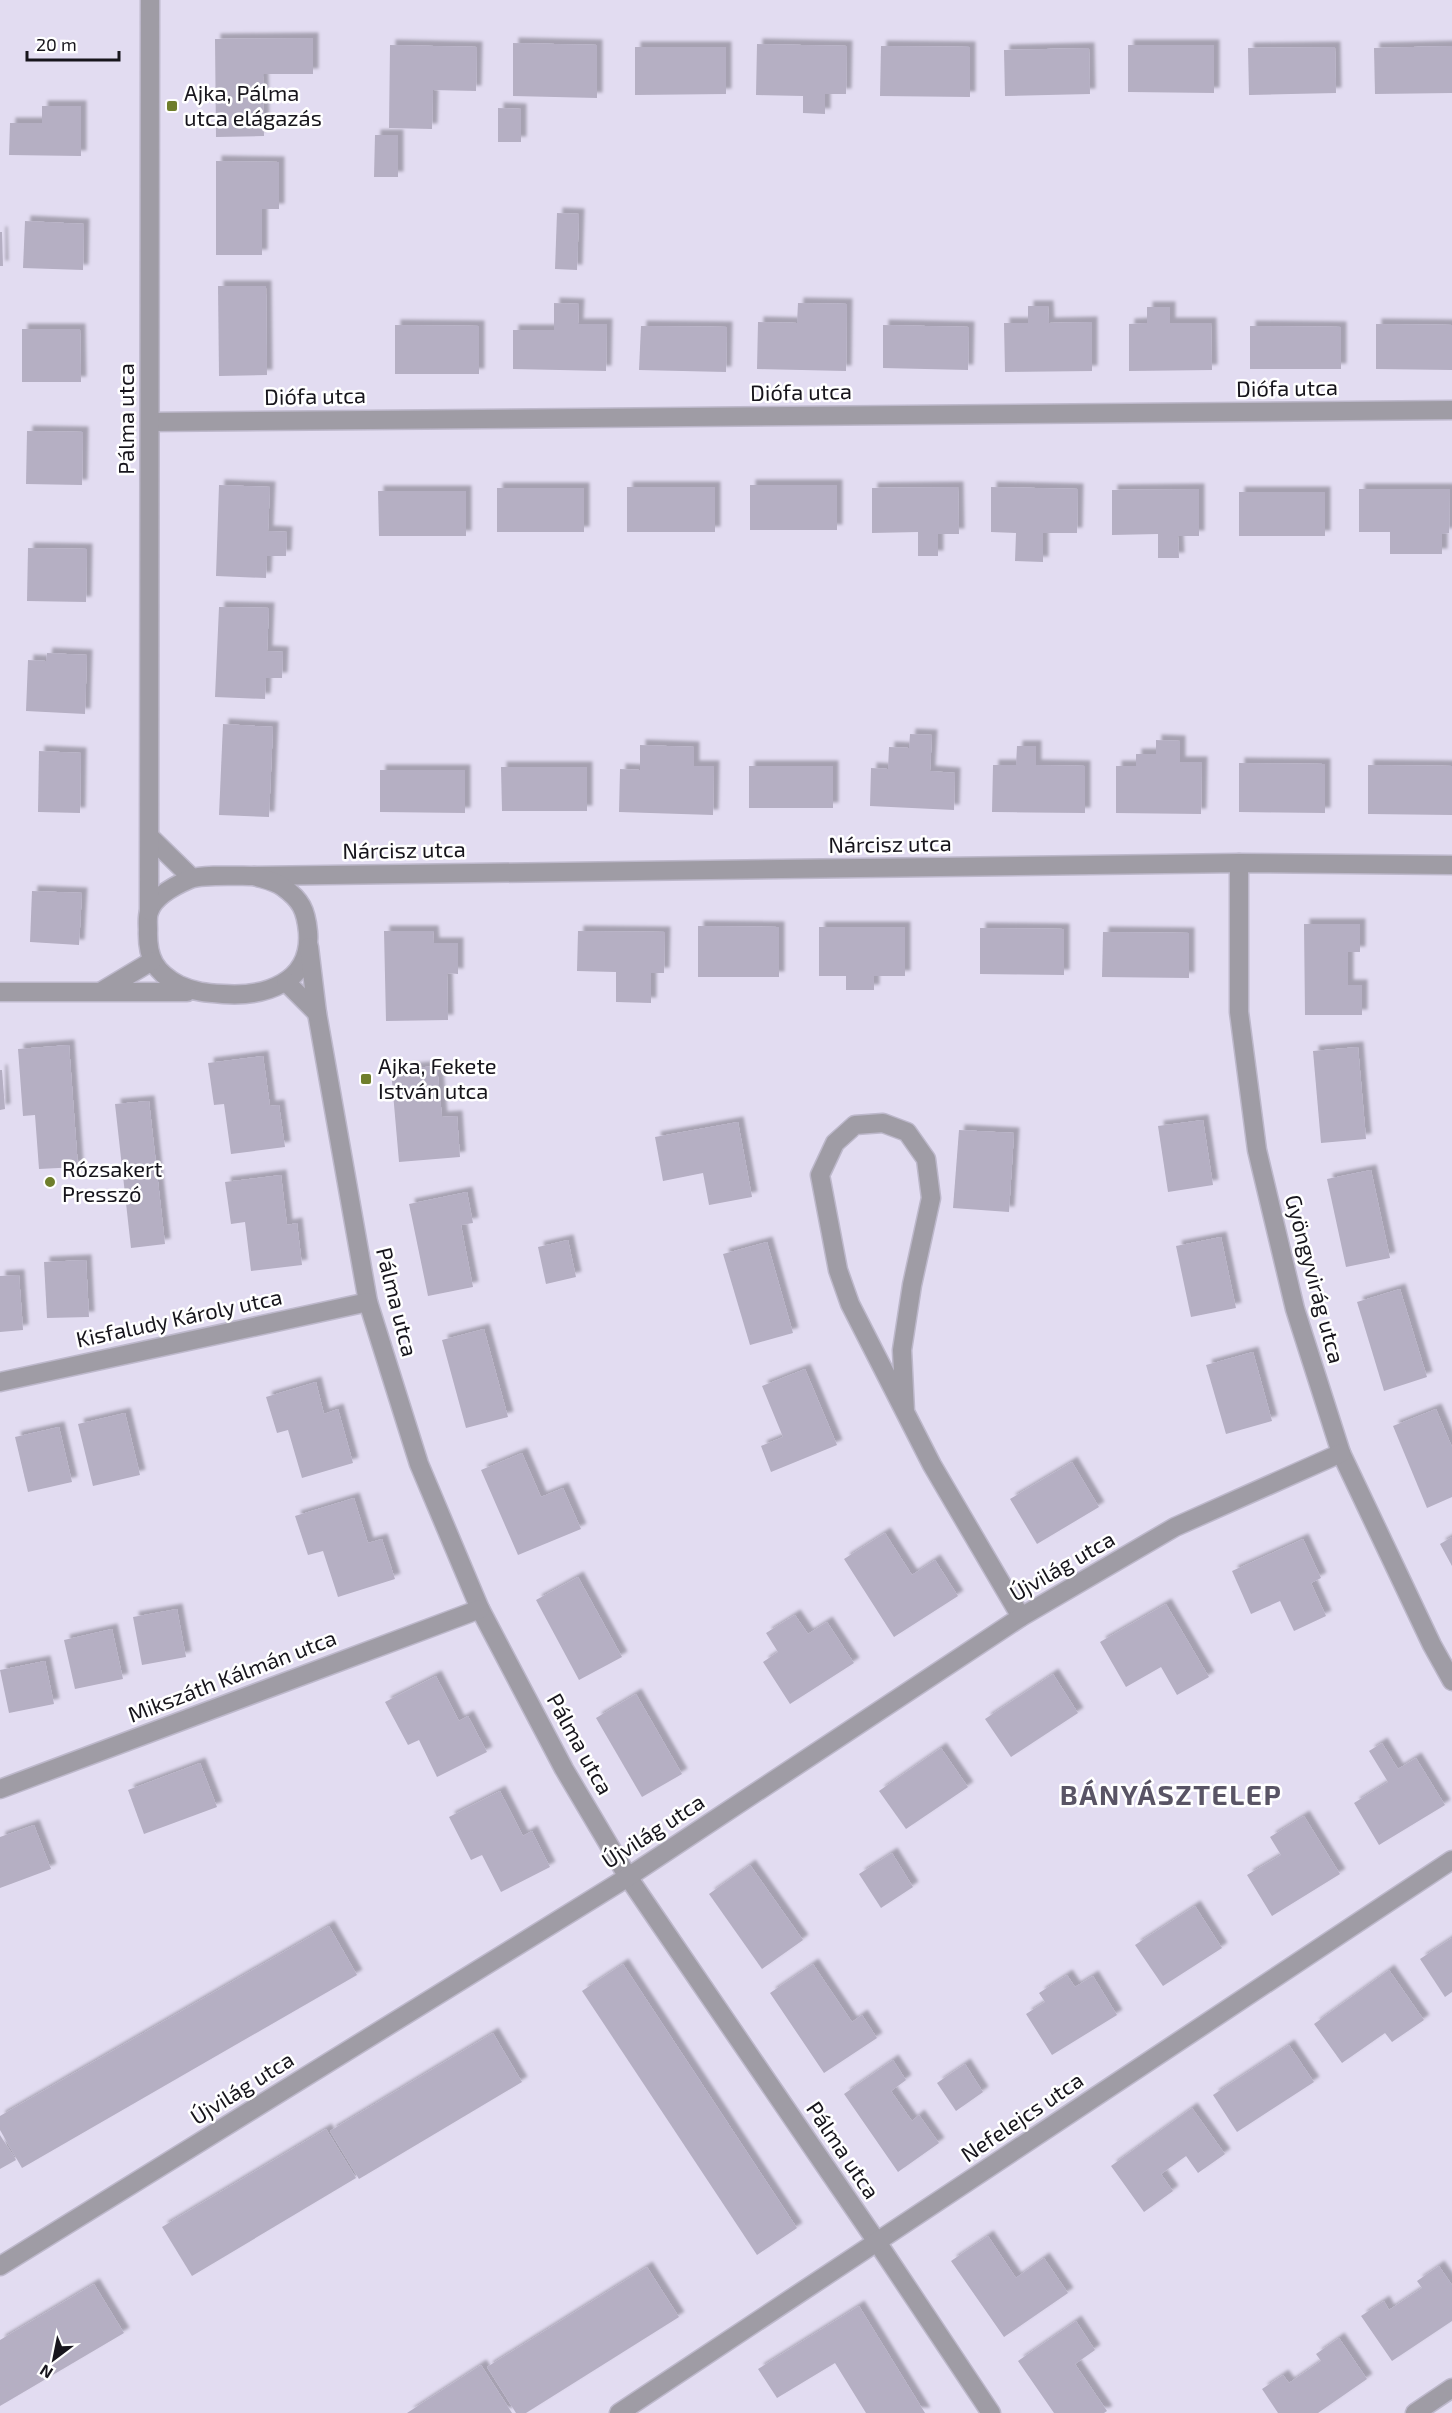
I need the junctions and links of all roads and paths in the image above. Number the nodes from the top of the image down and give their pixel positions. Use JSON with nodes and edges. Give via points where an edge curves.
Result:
{"nodes":[{"id":1,"x":150,"y":0,"type":"edge"},
{"id":2,"x":1452,"y":410,"type":"edge"},
{"id":3,"x":150,"y":422,"type":"junction"},
{"id":4,"x":150,"y":837,"type":"junction"},
{"id":5,"x":1239,"y":863,"type":"junction"},
{"id":6,"x":1452,"y":864,"type":"edge"},
{"id":7,"x":329,"y":875,"type":"junction"},
{"id":8,"x":254,"y":876,"type":"junction"},
{"id":9,"x":192,"y":878,"type":"junction"},
{"id":10,"x":298,"y":900,"type":"junction"},
{"id":11,"x":149,"y":911,"type":"junction"},
{"id":12,"x":309,"y":947,"type":"junction"},
{"id":13,"x":152,"y":961,"type":"junction"},
{"id":14,"x":286,"y":982,"type":"junction"},
{"id":15,"x":0,"y":992,"type":"edge"},
{"id":16,"x":100,"y":992,"type":"junction"},
{"id":17,"x":192,"y":992,"type":"junction"},
{"id":18,"x":317,"y":1013,"type":"junction"},
{"id":19,"x":368,"y":1302,"type":"junction"},
{"id":20,"x":0,"y":1382,"type":"edge"},
{"id":21,"x":905,"y":1412,"type":"junction"},
{"id":22,"x":1341,"y":1453,"type":"junction"},
{"id":23,"x":480,"y":1609,"type":"junction"},
{"id":24,"x":1022,"y":1617,"type":"junction"},
{"id":25,"x":1452,"y":1681,"type":"edge"},
{"id":26,"x":0,"y":1789,"type":"edge"},
{"id":27,"x":1452,"y":1860,"type":"edge"},
{"id":28,"x":628,"y":1877,"type":"junction"},
{"id":29,"x":877,"y":2242,"type":"junction"},
{"id":30,"x":0,"y":2266,"type":"edge"},
{"id":31,"x":1452,"y":2388,"type":"edge"},
{"id":32,"x":619,"y":2413,"type":"edge"},
{"id":33,"x":991,"y":2413,"type":"edge"},
{"id":34,"x":1415,"y":2413,"type":"edge"}],
"edges":[{"from":1,"to":3,"type":"street","name":"Pálma utca"},
{"from":2,"to":3,"type":"street","name":"Diófa utca"},
{"from":3,"to":4,"type":"street","name":"Pálma utca"},
{"from":4,"to":9,"type":"street"},
{"from":4,"to":11,"type":"street","name":"Pálma utca"},
{"from":5,"to":6,"type":"street","name":"Nárcisz utca"},
{"from":5,"to":7,"type":"street","name":"Nárcisz utca"},
{"from":5,"to":22,"type":"street","name":"Gyöngyvirág utca","via":[[1239,1012],[1257,1150],[1295,1309]]},
{"from":7,"to":8,"type":"street","name":"Nárcisz utca"},
{"from":7,"to":10,"type":"street","name":"Nárcisz utca"},
{"from":8,"to":9,"type":"street"},
{"from":8,"to":10,"type":"street","via":[[281,885]]},
{"from":9,"to":11,"type":"street","via":[[164,892]]},
{"from":10,"to":12,"type":"street","name":"Pálma utca","via":[[307,915]]},
{"from":11,"to":13,"type":"street","name":"Pálma utca"},
{"from":12,"to":14,"type":"street","via":[[300,968]]},
{"from":12,"to":18,"type":"street","name":"Pálma utca"},
{"from":13,"to":16,"type":"street"},
{"from":13,"to":17,"type":"street","via":[[164,977]]},
{"from":14,"to":17,"type":"street","via":[[243,995]]},
{"from":14,"to":18,"type":"street"},
{"from":15,"to":16,"type":"street"},
{"from":16,"to":17,"type":"street"},
{"from":18,"to":19,"type":"street","name":"Pálma utca"},
{"from":19,"to":20,"type":"street","name":"Kisfaludy Károly utca"},
{"from":19,"to":23,"type":"street","name":"Pálma utca","via":[[419,1464]]},
{"from":21,"to":21,"type":"street","via":[[850,1304],[838,1269],[820,1174],[835,1143],[855,1125],[883,1123],[907,1132],[926,1159],[931,1198],[902,1350]]},
{"from":21,"to":24,"type":"street"},
{"from":22,"to":24,"type":"street","name":"Újvilág utca","via":[[1175,1527]]},
{"from":22,"to":25,"type":"street","name":"Gyöngyvirág utca"},
{"from":23,"to":26,"type":"street","name":"Mikszáth Kálmán utca"},
{"from":23,"to":28,"type":"street","name":"Pálma utca","via":[[564,1769]]},
{"from":24,"to":28,"type":"street","name":"Újvilág utca"},
{"from":27,"to":29,"type":"street","name":"Nefelejcs utca"},
{"from":28,"to":29,"type":"street","name":"Pálma utca"},
{"from":28,"to":30,"type":"street","name":"Újvilág utca"},
{"from":29,"to":32,"type":"street","name":"Nefelejcs utca"},
{"from":29,"to":33,"type":"street","name":"Pálma utca"},
{"from":31,"to":34,"type":"street"}]}
